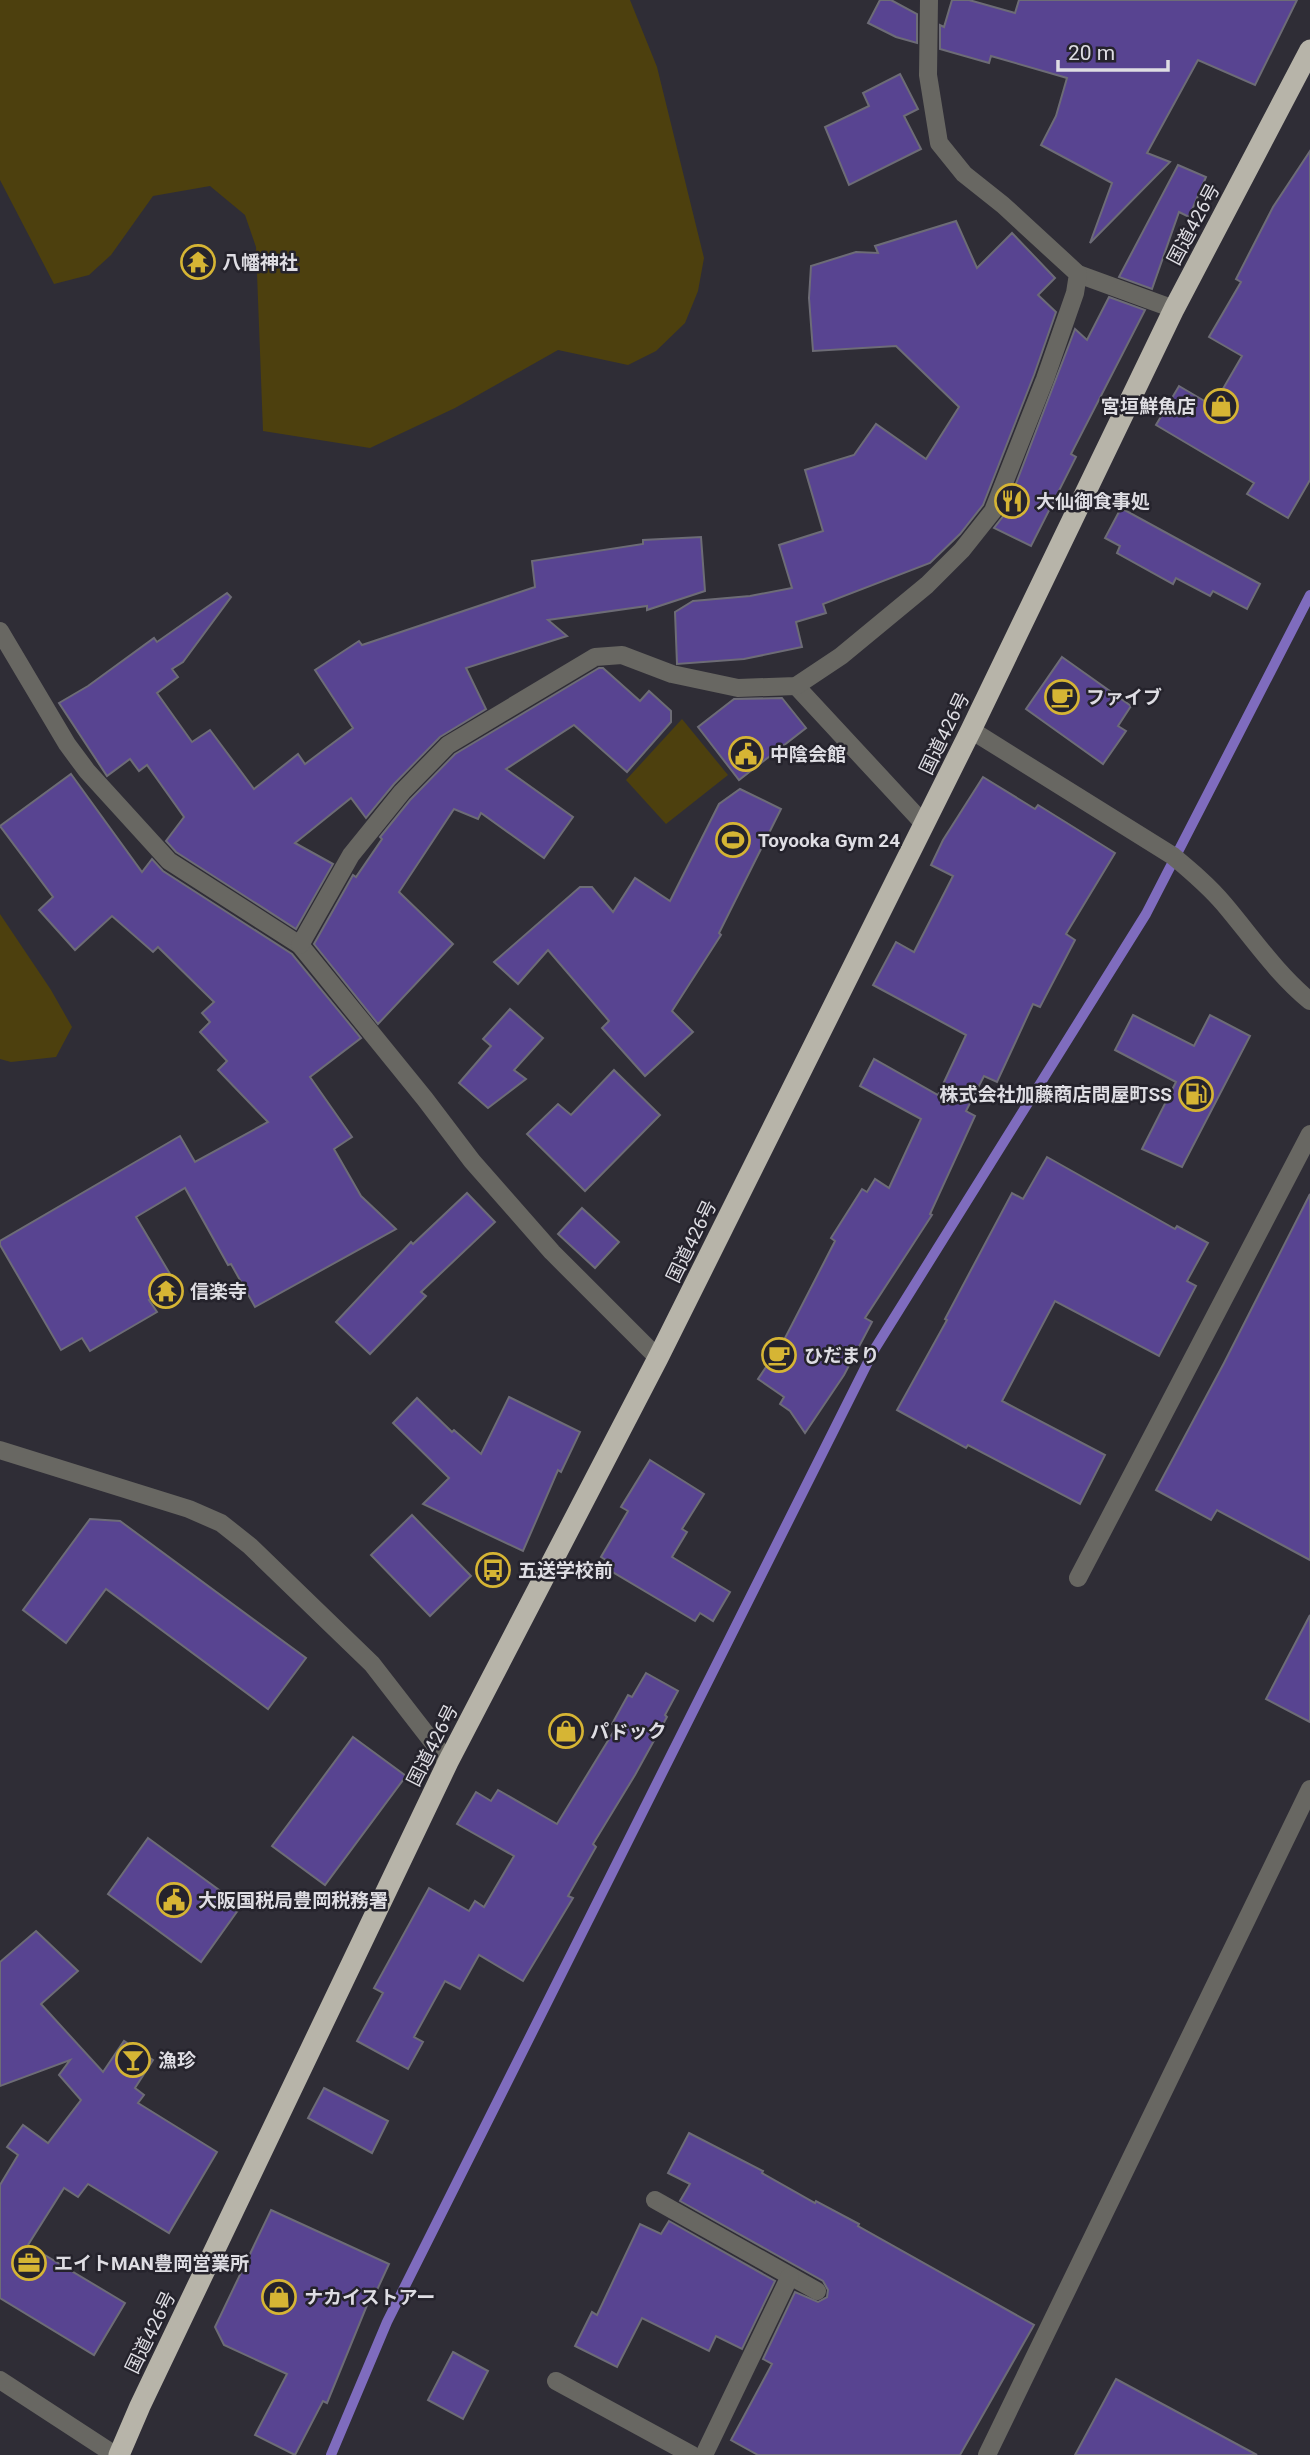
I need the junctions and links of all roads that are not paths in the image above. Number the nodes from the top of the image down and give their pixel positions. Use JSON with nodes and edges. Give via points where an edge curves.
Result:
{"nodes":[{"id":1,"x":929,"y":0,"type":"edge"},
{"id":2,"x":1310,"y":50,"type":"edge"},
{"id":3,"x":1078,"y":274,"type":"junction"},
{"id":4,"x":1174,"y":309,"type":"junction"},
{"id":5,"x":0,"y":631,"type":"edge"},
{"id":6,"x":796,"y":686,"type":"junction"},
{"id":7,"x":971,"y":730,"type":"junction"},
{"id":8,"x":924,"y":824,"type":"junction"},
{"id":9,"x":300,"y":945,"type":"junction"},
{"id":10,"x":1310,"y":1001,"type":"edge"},
{"id":11,"x":1310,"y":1134,"type":"edge"},
{"id":12,"x":658,"y":1358,"type":"junction"},
{"id":13,"x":0,"y":1450,"type":"edge"},
{"id":14,"x":1078,"y":1578,"type":"dead end"},
{"id":15,"x":448,"y":1762,"type":"junction"},
{"id":16,"x":1310,"y":1789,"type":"edge"},
{"id":17,"x":655,"y":2200,"type":"dead end"},
{"id":18,"x":790,"y":2276,"type":"junction"},
{"id":19,"x":817,"y":2291,"type":"dead end"},
{"id":20,"x":0,"y":2381,"type":"edge"},
{"id":21,"x":556,"y":2381,"type":"dead end"},
{"id":22,"x":117,"y":2455,"type":"edge"},
{"id":23,"x":692,"y":2455,"type":"edge"},
{"id":24,"x":704,"y":2455,"type":"edge"},
{"id":25,"x":987,"y":2455,"type":"edge"}],
"edges":[{"from":1,"to":3,"type":"street","via":[[928,75],[939,143],[964,174]]},
{"from":2,"to":4,"type":"highway","name":"国道426号"},
{"from":3,"to":4,"type":"street"},
{"from":3,"to":6,"type":"street","via":[[1045,379],[993,511],[927,585],[841,656]]},
{"from":4,"to":7,"type":"highway","name":"国道426号"},
{"from":5,"to":9,"type":"street","via":[[87,771],[169,861]]},
{"from":6,"to":8,"type":"street"},
{"from":6,"to":9,"type":"street","via":[[738,688],[672,674],[622,655],[595,657],[448,745],[351,855]]},
{"from":7,"to":8,"type":"highway","name":"国道426号"},
{"from":7,"to":10,"type":"street","via":[[1173,856],[1224,903],[1272,964]]},
{"from":8,"to":12,"type":"highway","name":"国道426号"},
{"from":9,"to":12,"type":"street","via":[[472,1161],[552,1252]]},
{"from":11,"to":14,"type":"street"},
{"from":12,"to":15,"type":"highway","name":"国道426号"},
{"from":13,"to":15,"type":"street","via":[[221,1523],[372,1664]]},
{"from":15,"to":22,"type":"highway","name":"国道426号"},
{"from":16,"to":25,"type":"street"},
{"from":17,"to":18,"type":"street"},
{"from":18,"to":19,"type":"street"},
{"from":18,"to":24,"type":"street"},
{"from":20,"to":22,"type":"street"},
{"from":21,"to":23,"type":"street"}]}
